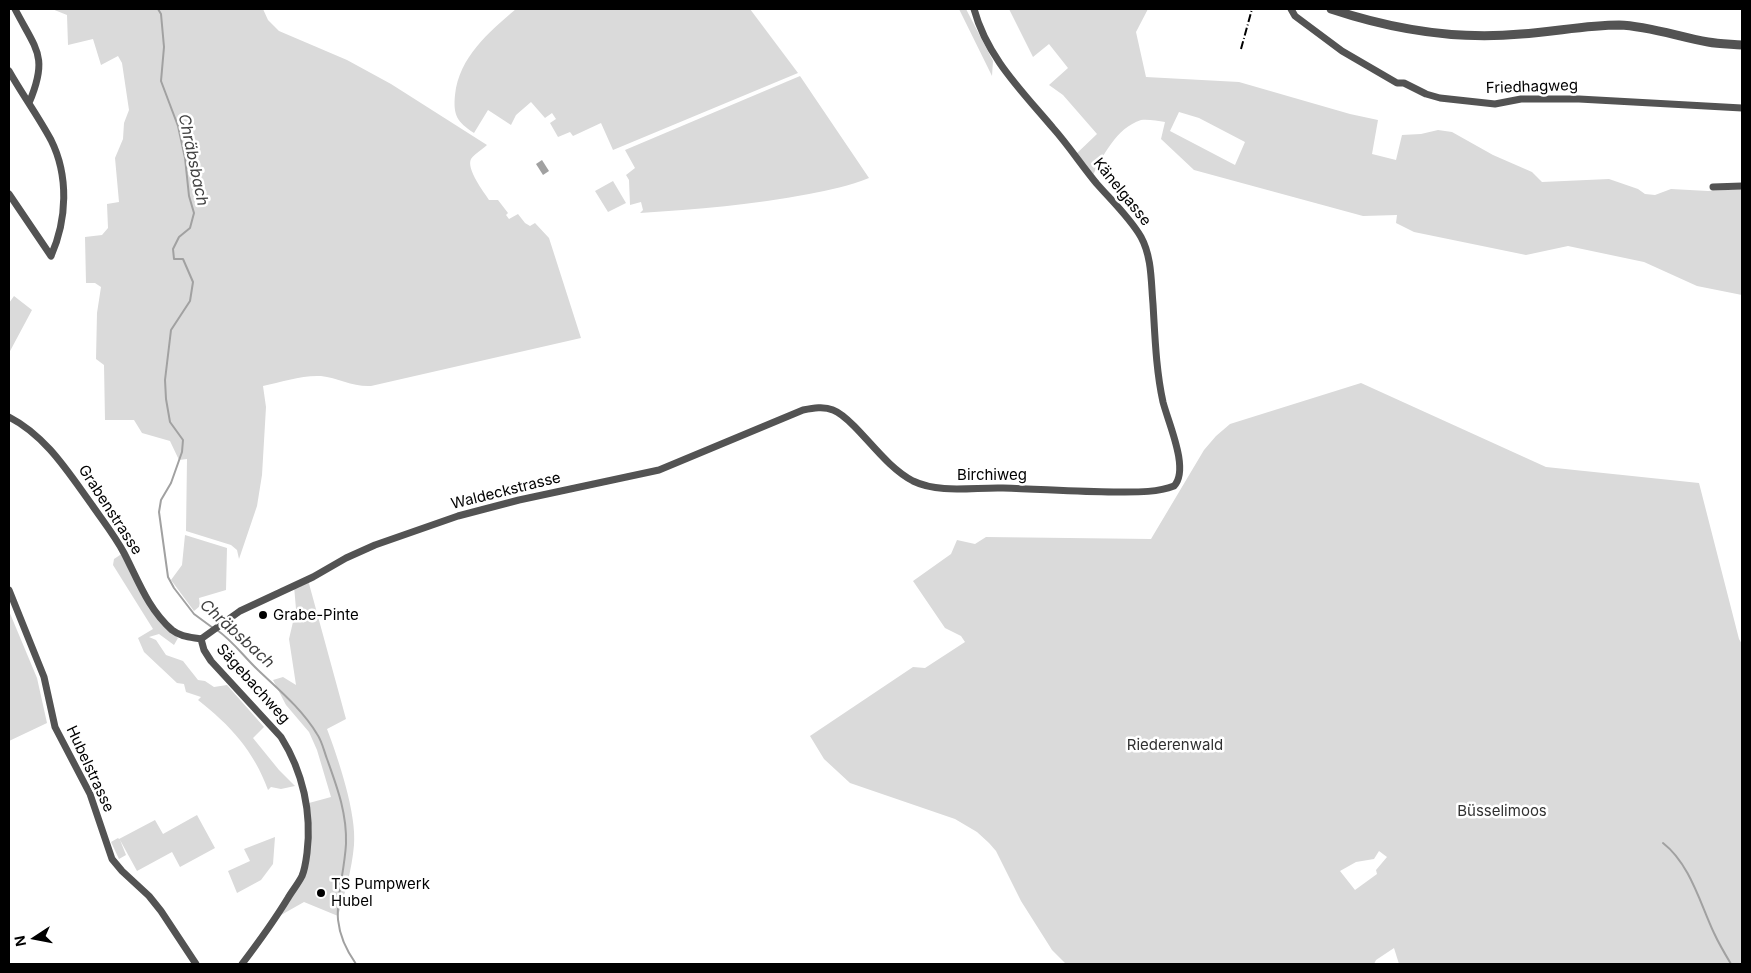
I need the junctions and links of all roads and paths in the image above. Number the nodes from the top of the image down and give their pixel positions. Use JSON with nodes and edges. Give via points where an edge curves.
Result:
{"nodes":[{"id":1,"x":15,"y":9,"type":"edge"},
{"id":2,"x":974,"y":9,"type":"edge"},
{"id":3,"x":1291,"y":9,"type":"edge"},
{"id":4,"x":1331,"y":9,"type":"edge"},
{"id":5,"x":1742,"y":45,"type":"edge"},
{"id":6,"x":9,"y":71,"type":"edge"},
{"id":7,"x":29,"y":103,"type":"junction"},
{"id":8,"x":1742,"y":108,"type":"edge"},
{"id":9,"x":1742,"y":186,"type":"edge"},
{"id":10,"x":1713,"y":187,"type":"dead end"},
{"id":11,"x":9,"y":194,"type":"edge"},
{"id":12,"x":833,"y":409,"type":"joint"},
{"id":13,"x":9,"y":417,"type":"edge"},
{"id":14,"x":1177,"y":483,"type":"joint"},
{"id":15,"x":9,"y":590,"type":"edge"},
{"id":16,"x":201,"y":639,"type":"junction"},
{"id":17,"x":196,"y":964,"type":"edge"},
{"id":18,"x":242,"y":964,"type":"edge"}],
"edges":[{"from":1,"to":7,"type":"street","via":[[39,55],[40,71]]},
{"from":2,"to":14,"type":"street","name":"Känelgasse","via":[[987,43],[1006,74],[1141,238],[1150,270],[1161,390],[1180,464]]},
{"from":3,"to":8,"type":"street","name":"Friedhagweg","via":[[1295,16],[1342,51],[1396,83],[1404,83],[1440,98],[1495,104],[1521,99],[1579,98]]},
{"from":4,"to":5,"type":"street","via":[[1380,23],[1470,35],[1509,35],[1620,25]]},
{"from":6,"to":7,"type":"street"},
{"from":7,"to":11,"type":"street","via":[[52,142],[62,177],[62,222],[51,256]]},
{"from":9,"to":10,"type":"street"},
{"from":12,"to":14,"type":"street","name":"Birchiweg","via":[[891,464],[920,484],[949,489],[1130,492],[1170,488]]},
{"from":12,"to":16,"type":"street","name":"Waldeckstrasse","via":[[803,410],[659,470],[519,500],[430,525],[346,558],[240,611]]},
{"from":13,"to":16,"type":"street","name":"Grabenstrasse","via":[[41,440],[64,466],[115,538],[146,597],[166,624],[179,635]]},
{"from":15,"to":17,"type":"street","name":"Hubelstrasse","via":[[44,677],[56,727],[90,794],[112,859],[161,911]]},
{"from":16,"to":18,"type":"street","name":"Sägebachweg","via":[[211,661],[284,741],[300,777],[308,814],[309,838],[302,875],[272,925]]}]}
